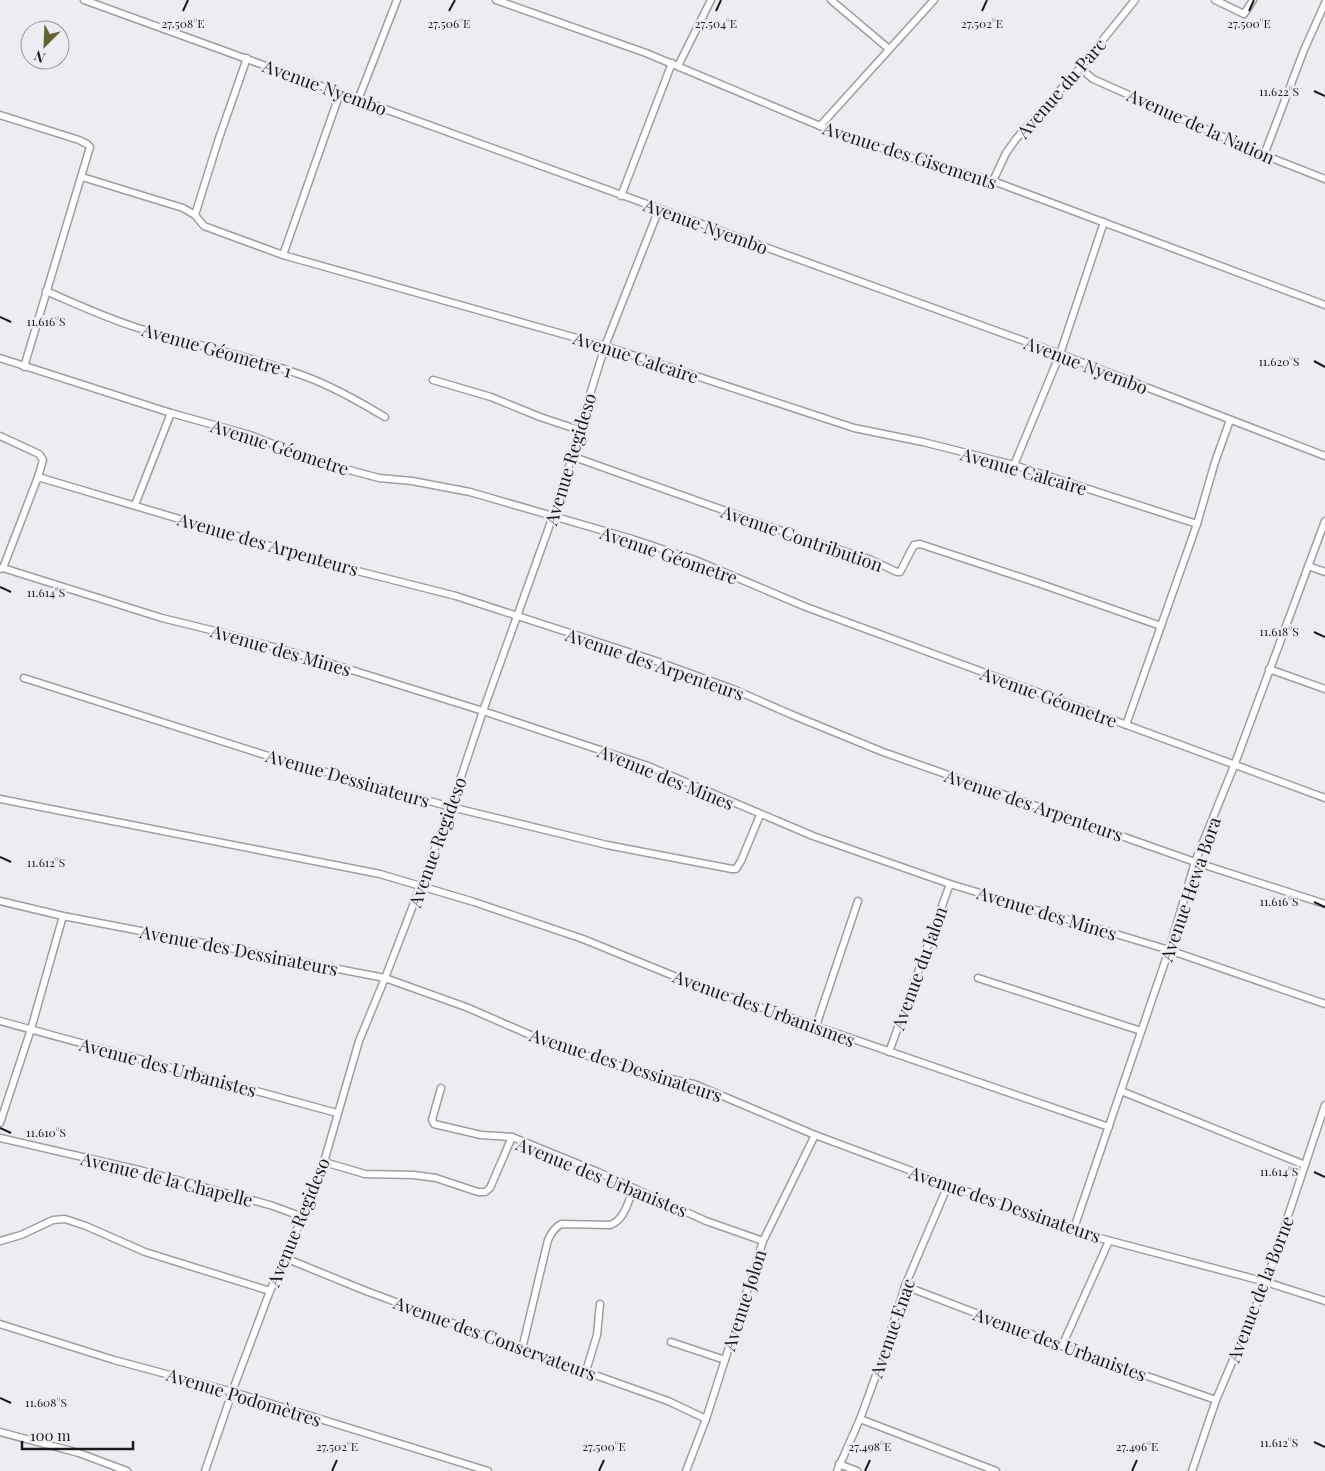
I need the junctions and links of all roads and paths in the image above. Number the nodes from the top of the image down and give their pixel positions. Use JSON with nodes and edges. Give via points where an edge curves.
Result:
{"nodes":[{"id":1,"x":84,"y":0,"type":"edge"},
{"id":2,"x":398,"y":0,"type":"edge"},
{"id":3,"x":496,"y":0,"type":"edge"},
{"id":4,"x":711,"y":0,"type":"edge"},
{"id":5,"x":831,"y":0,"type":"edge"},
{"id":6,"x":934,"y":0,"type":"edge"},
{"id":7,"x":1135,"y":0,"type":"edge"},
{"id":8,"x":1216,"y":0,"type":"edge"},
{"id":9,"x":1253,"y":0,"type":"edge"},
{"id":10,"x":1325,"y":3,"type":"edge"},
{"id":11,"x":889,"y":49,"type":"junction"},
{"id":12,"x":247,"y":58,"type":"junction"},
{"id":13,"x":675,"y":65,"type":"junction"},
{"id":14,"x":1080,"y":68,"type":"junction"},
{"id":15,"x":340,"y":93,"type":"junction"},
{"id":16,"x":358,"y":100,"type":"junction"},
{"id":17,"x":0,"y":115,"type":"edge"},
{"id":18,"x":820,"y":126,"type":"junction"},
{"id":19,"x":1264,"y":155,"type":"junction"},
{"id":20,"x":82,"y":177,"type":"junction"},
{"id":21,"x":1325,"y":179,"type":"edge"},
{"id":22,"x":993,"y":181,"type":"junction"},
{"id":23,"x":621,"y":196,"type":"junction"},
{"id":24,"x":659,"y":209,"type":"junction"},
{"id":25,"x":195,"y":215,"type":"junction"},
{"id":26,"x":1104,"y":222,"type":"junction"},
{"id":27,"x":283,"y":255,"type":"junction"},
{"id":28,"x":46,"y":291,"type":"junction"},
{"id":29,"x":1325,"y":305,"type":"edge"},
{"id":30,"x":605,"y":346,"type":"junction"},
{"id":31,"x":1060,"y":354,"type":"junction"},
{"id":32,"x":0,"y":358,"type":"edge"},
{"id":33,"x":24,"y":367,"type":"junction"},
{"id":34,"x":433,"y":380,"type":"dead end"},
{"id":35,"x":170,"y":413,"type":"junction"},
{"id":36,"x":385,"y":417,"type":"dead end"},
{"id":37,"x":1230,"y":420,"type":"junction"},
{"id":38,"x":578,"y":430,"type":"junction"},
{"id":39,"x":0,"y":436,"type":"edge"},
{"id":40,"x":571,"y":456,"type":"junction"},
{"id":41,"x":1325,"y":456,"type":"edge"},
{"id":42,"x":1014,"y":466,"type":"junction"},
{"id":43,"x":38,"y":477,"type":"junction"},
{"id":44,"x":135,"y":505,"type":"junction"},
{"id":45,"x":553,"y":517,"type":"junction"},
{"id":46,"x":1325,"y":521,"type":"edge"},
{"id":47,"x":1197,"y":524,"type":"junction"},
{"id":48,"x":1308,"y":566,"type":"junction"},
{"id":49,"x":1,"y":569,"type":"edge"},
{"id":50,"x":1325,"y":572,"type":"edge"},
{"id":51,"x":516,"y":616,"type":"junction"},
{"id":52,"x":1161,"y":626,"type":"junction"},
{"id":53,"x":1269,"y":669,"type":"junction"},
{"id":54,"x":24,"y":678,"type":"dead end"},
{"id":55,"x":1325,"y":689,"type":"edge"},
{"id":56,"x":483,"y":711,"type":"junction"},
{"id":57,"x":1126,"y":725,"type":"junction"},
{"id":58,"x":1234,"y":766,"type":"junction"},
{"id":59,"x":1325,"y":798,"type":"edge"},
{"id":60,"x":0,"y":799,"type":"edge"},
{"id":61,"x":451,"y":806,"type":"junction"},
{"id":62,"x":760,"y":814,"type":"junction"},
{"id":63,"x":1195,"y":862,"type":"junction"},
{"id":64,"x":950,"y":884,"type":"junction"},
{"id":65,"x":421,"y":886,"type":"junction"},
{"id":66,"x":0,"y":901,"type":"edge"},
{"id":67,"x":858,"y":901,"type":"dead end"},
{"id":68,"x":1325,"y":904,"type":"edge"},
{"id":69,"x":64,"y":916,"type":"junction"},
{"id":70,"x":1169,"y":950,"type":"junction"},
{"id":71,"x":386,"y":978,"type":"junction"},
{"id":72,"x":978,"y":978,"type":"dead end"},
{"id":73,"x":1325,"y":1004,"type":"edge"},
{"id":74,"x":0,"y":1021,"type":"edge"},
{"id":75,"x":816,"y":1026,"type":"junction"},
{"id":76,"x":30,"y":1029,"type":"junction"},
{"id":77,"x":1141,"y":1031,"type":"junction"},
{"id":78,"x":889,"y":1052,"type":"junction"},
{"id":79,"x":441,"y":1088,"type":"dead end"},
{"id":80,"x":1121,"y":1091,"type":"junction"},
{"id":81,"x":1325,"y":1105,"type":"edge"},
{"id":82,"x":337,"y":1113,"type":"junction"},
{"id":83,"x":0,"y":1123,"type":"edge"},
{"id":84,"x":1109,"y":1127,"type":"junction"},
{"id":85,"x":816,"y":1135,"type":"junction"},
{"id":86,"x":512,"y":1137,"type":"junction"},
{"id":87,"x":0,"y":1138,"type":"edge"},
{"id":88,"x":324,"y":1162,"type":"junction"},
{"id":89,"x":1305,"y":1165,"type":"junction"},
{"id":90,"x":948,"y":1185,"type":"junction"},
{"id":91,"x":634,"y":1188,"type":"junction"},
{"id":92,"x":303,"y":1217,"type":"junction"},
{"id":93,"x":1073,"y":1231,"type":"junction"},
{"id":94,"x":762,"y":1240,"type":"junction"},
{"id":95,"x":0,"y":1241,"type":"edge"},
{"id":96,"x":1109,"y":1241,"type":"junction"},
{"id":97,"x":285,"y":1258,"type":"junction"},
{"id":98,"x":1266,"y":1282,"type":"junction"},
{"id":99,"x":905,"y":1286,"type":"junction"},
{"id":100,"x":270,"y":1291,"type":"junction"},
{"id":101,"x":1325,"y":1301,"type":"edge"},
{"id":102,"x":600,"y":1304,"type":"dead end"},
{"id":103,"x":0,"y":1324,"type":"edge"},
{"id":104,"x":671,"y":1342,"type":"dead end"},
{"id":105,"x":1062,"y":1346,"type":"junction"},
{"id":106,"x":522,"y":1349,"type":"junction"},
{"id":107,"x":725,"y":1360,"type":"junction"},
{"id":108,"x":586,"y":1371,"type":"junction"},
{"id":109,"x":233,"y":1392,"type":"junction"},
{"id":110,"x":1216,"y":1400,"type":"junction"},
{"id":111,"x":706,"y":1419,"type":"junction"},
{"id":112,"x":860,"y":1419,"type":"junction"},
{"id":113,"x":0,"y":1432,"type":"edge"},
{"id":114,"x":838,"y":1468,"type":"edge"},
{"id":115,"x":127,"y":1471,"type":"edge"},
{"id":116,"x":206,"y":1471,"type":"edge"},
{"id":117,"x":488,"y":1471,"type":"edge"},
{"id":118,"x":686,"y":1471,"type":"edge"},
{"id":119,"x":858,"y":1471,"type":"edge"},
{"id":120,"x":996,"y":1471,"type":"edge"},
{"id":121,"x":1192,"y":1471,"type":"edge"}],
"edges":[{"from":1,"to":12,"type":"street","name":"Avenue Nyembo"},
{"from":2,"to":16,"type":"street"},
{"from":3,"to":13,"type":"street","name":"Avenue des Gisements"},
{"from":4,"to":13,"type":"street"},
{"from":5,"to":11,"type":"street"},
{"from":6,"to":11,"type":"street"},
{"from":7,"to":14,"type":"street","name":"Avenue du Parc"},
{"from":8,"to":9,"type":"street","via":[[1244,14]]},
{"from":10,"to":19,"type":"street"},
{"from":11,"to":18,"type":"street"},
{"from":12,"to":15,"type":"street","name":"Avenue Nyembo"},
{"from":12,"to":25,"type":"street"},
{"from":13,"to":18,"type":"street","name":"Avenue des Gisements"},
{"from":13,"to":23,"type":"street"},
{"from":14,"to":19,"type":"street","name":"Avenue de la Nation","via":[[1093,79]]},
{"from":14,"to":22,"type":"street","name":"Avenue du Parc","via":[[1016,138]]},
{"from":15,"to":16,"type":"street","name":"Avenue Nyembo"},
{"from":15,"to":27,"type":"street"},
{"from":16,"to":23,"type":"street","name":"Avenue Nyembo"},
{"from":17,"to":20,"type":"street","via":[[89,145]]},
{"from":18,"to":22,"type":"street","name":"Avenue des Gisements","via":[[898,154]]},
{"from":19,"to":21,"type":"street","name":"Avenue de la Nation"},
{"from":20,"to":25,"type":"street","name":"Avenue Calcaire","via":[[184,208]]},
{"from":20,"to":28,"type":"street"},
{"from":22,"to":26,"type":"street","name":"Avenue des Gisements"},
{"from":23,"to":24,"type":"street","name":"Avenue Nyembo"},
{"from":24,"to":30,"type":"street","name":"Avenue Regideso"},
{"from":24,"to":31,"type":"street","name":"Avenue Nyembo"},
{"from":25,"to":27,"type":"street","name":"Avenue Calcaire","via":[[210,229]]},
{"from":26,"to":29,"type":"street","name":"Avenue des Gisements"},
{"from":26,"to":31,"type":"street"},
{"from":27,"to":30,"type":"street","name":"Avenue Calcaire"},
{"from":28,"to":33,"type":"street"},
{"from":28,"to":36,"type":"street","name":"Avenue Géometre 1","via":[[138,328],[303,375],[356,399]]},
{"from":30,"to":38,"type":"street","name":"Avenue Regideso"},
{"from":30,"to":42,"type":"street","name":"Avenue Calcaire","via":[[854,428]]},
{"from":31,"to":37,"type":"street","name":"Avenue Nyembo"},
{"from":31,"to":42,"type":"street"},
{"from":32,"to":33,"type":"street","name":"Avenue Géometre"},
{"from":33,"to":35,"type":"street","name":"Avenue Géometre"},
{"from":34,"to":38,"type":"street"},
{"from":35,"to":44,"type":"street"},
{"from":35,"to":45,"type":"street","name":"Avenue Géometre","via":[[250,435],[303,456],[379,478],[463,490]]},
{"from":37,"to":41,"type":"street","name":"Avenue Nyembo"},
{"from":37,"to":47,"type":"street"},
{"from":38,"to":40,"type":"street","name":"Avenue Regideso"},
{"from":39,"to":43,"type":"street","via":[[42,457]]},
{"from":40,"to":45,"type":"street","name":"Avenue Regideso"},
{"from":40,"to":52,"type":"street","name":"Avenue Contribution","via":[[869,559],[896,572],[902,571],[912,548],[920,544]]},
{"from":42,"to":47,"type":"street","name":"Avenue Calcaire"},
{"from":43,"to":44,"type":"street","name":"Avenue des Arpenteurs"},
{"from":43,"to":49,"type":"street"},
{"from":44,"to":51,"type":"street","name":"Avenue des Arpenteurs"},
{"from":45,"to":51,"type":"street","name":"Avenue Regideso"},
{"from":45,"to":57,"type":"street","name":"Avenue Géometre","via":[[695,560],[806,607]]},
{"from":46,"to":48,"type":"street","name":"Avenue Hewa Bora"},
{"from":47,"to":52,"type":"street"},
{"from":48,"to":50,"type":"street"},
{"from":48,"to":53,"type":"street","name":"Avenue Hewa Bora"},
{"from":49,"to":56,"type":"street","name":"Avenue des Mines","via":[[162,618],[326,662]]},
{"from":51,"to":56,"type":"street","name":"Avenue Regideso"},
{"from":51,"to":63,"type":"street","name":"Avenue des Arpenteurs","via":[[692,674],[883,752]]},
{"from":52,"to":57,"type":"street"},
{"from":53,"to":55,"type":"street"},
{"from":53,"to":58,"type":"street","name":"Avenue Hewa Bora"},
{"from":54,"to":61,"type":"street","name":"Avenue Dessinateurs","via":[[265,755]]},
{"from":56,"to":61,"type":"street","name":"Avenue Regideso"},
{"from":56,"to":62,"type":"street","name":"Avenue des Mines","via":[[648,766]]},
{"from":57,"to":58,"type":"street","name":"Avenue Géometre"},
{"from":58,"to":59,"type":"street","name":"Avenue Géometre"},
{"from":58,"to":63,"type":"street","name":"Avenue Hewa Bora"},
{"from":60,"to":65,"type":"street","via":[[380,874]]},
{"from":61,"to":62,"type":"street","name":"Avenue Dessinateurs","via":[[607,845],[732,869],[741,861]]},
{"from":61,"to":65,"type":"street","name":"Avenue Regideso"},
{"from":62,"to":64,"type":"street","name":"Avenue des Mines"},
{"from":63,"to":68,"type":"street","name":"Avenue des Arpenteurs"},
{"from":63,"to":70,"type":"street","name":"Avenue Hewa Bora"},
{"from":64,"to":70,"type":"street","name":"Avenue des Mines"},
{"from":64,"to":78,"type":"street","name":"Avenue du Jalon"},
{"from":65,"to":71,"type":"street","name":"Avenue Regideso"},
{"from":65,"to":75,"type":"street","name":"Avenue des Urbanismes","via":[[583,939],[696,985]]},
{"from":66,"to":69,"type":"street","name":"Avenue des Dessinateurs"},
{"from":67,"to":75,"type":"street"},
{"from":69,"to":71,"type":"street","name":"Avenue des Dessinateurs"},
{"from":69,"to":76,"type":"street"},
{"from":70,"to":73,"type":"street","name":"Avenue des Mines"},
{"from":70,"to":77,"type":"street","name":"Avenue Hewa Bora"},
{"from":71,"to":82,"type":"street","name":"Avenue Regideso","via":[[365,1023]]},
{"from":71,"to":85,"type":"street","name":"Avenue des Dessinateurs","via":[[466,1007],[551,1044],[638,1072],[694,1084]]},
{"from":72,"to":77,"type":"street"},
{"from":74,"to":76,"type":"street","name":"Avenue des Urbanistes"},
{"from":75,"to":78,"type":"street","name":"Avenue des Urbanismes"},
{"from":76,"to":82,"type":"street","name":"Avenue des Urbanistes"},
{"from":76,"to":83,"type":"street"},
{"from":77,"to":80,"type":"street","name":"Avenue Hewa Bora"},
{"from":78,"to":84,"type":"street","name":"Avenue des Urbanismes"},
{"from":79,"to":86,"type":"street","via":[[432,1120],[434,1124],[481,1135]]},
{"from":80,"to":84,"type":"street","name":"Avenue Hewa Bora"},
{"from":80,"to":89,"type":"street"},
{"from":81,"to":89,"type":"street","name":"Avenue de la Borne"},
{"from":82,"to":88,"type":"street","name":"Avenue Regideso"},
{"from":84,"to":93,"type":"street","name":"Avenue Hewa Bora"},
{"from":85,"to":90,"type":"street","name":"Avenue des Dessinateurs"},
{"from":85,"to":94,"type":"street","name":"Avenue Jolon"},
{"from":86,"to":88,"type":"street","name":"Avenue des Urbanistes","via":[[490,1188],[485,1192],[436,1178],[365,1174]]},
{"from":86,"to":91,"type":"street","name":"Avenue des Urbanistes"},
{"from":87,"to":92,"type":"street","name":"Avenue de la Chapelle","via":[[144,1171]]},
{"from":88,"to":92,"type":"street","name":"Avenue Regideso"},
{"from":89,"to":98,"type":"street","name":"Avenue de la Borne"},
{"from":90,"to":93,"type":"street","name":"Avenue des Dessinateurs"},
{"from":90,"to":99,"type":"street","name":"Avenue Enac"},
{"from":91,"to":94,"type":"street","name":"Avenue des Urbanistes","via":[[706,1221]]},
{"from":91,"to":106,"type":"street","via":[[620,1220],[615,1223],[561,1224],[552,1232]]},
{"from":92,"to":97,"type":"street","name":"Avenue Regideso"},
{"from":93,"to":96,"type":"street","name":"Avenue des Dessinateurs"},
{"from":94,"to":107,"type":"street","name":"Avenue Jolon"},
{"from":95,"to":100,"type":"street","via":[[53,1220],[65,1219],[145,1252]]},
{"from":96,"to":98,"type":"street","name":"Avenue des Dessinateurs"},
{"from":96,"to":105,"type":"street"},
{"from":97,"to":100,"type":"street","name":"Avenue Regideso"},
{"from":97,"to":106,"type":"street","name":"Avenue des Conservateurs"},
{"from":98,"to":101,"type":"street","name":"Avenue des Dessinateurs"},
{"from":98,"to":110,"type":"street","name":"Avenue de la Borne"},
{"from":99,"to":105,"type":"street","name":"Avenue des Urbanistes"},
{"from":99,"to":112,"type":"street","name":"Avenue Enac"},
{"from":100,"to":109,"type":"street","name":"Avenue Regideso"},
{"from":102,"to":108,"type":"street","via":[[597,1335]]},
{"from":103,"to":109,"type":"street","name":"Avenue Podomètres","via":[[114,1360]]},
{"from":104,"to":107,"type":"street"},
{"from":105,"to":110,"type":"street","name":"Avenue des Urbanistes"},
{"from":106,"to":108,"type":"street","name":"Avenue des Conservateurs"},
{"from":107,"to":111,"type":"street","name":"Avenue Jolon"},
{"from":108,"to":111,"type":"street","name":"Avenue des Conservateurs","via":[[668,1401]]},
{"from":109,"to":116,"type":"street","name":"Avenue Regideso"},
{"from":109,"to":117,"type":"street","name":"Avenue Podomètres"},
{"from":110,"to":121,"type":"street","name":"Avenue de la Borne"},
{"from":111,"to":118,"type":"street","name":"Avenue Jolon"},
{"from":112,"to":114,"type":"street","name":"Avenue Enac"},
{"from":112,"to":120,"type":"street"},
{"from":113,"to":115,"type":"street","via":[[79,1453]]},
{"from":114,"to":119,"type":"street"}]}
